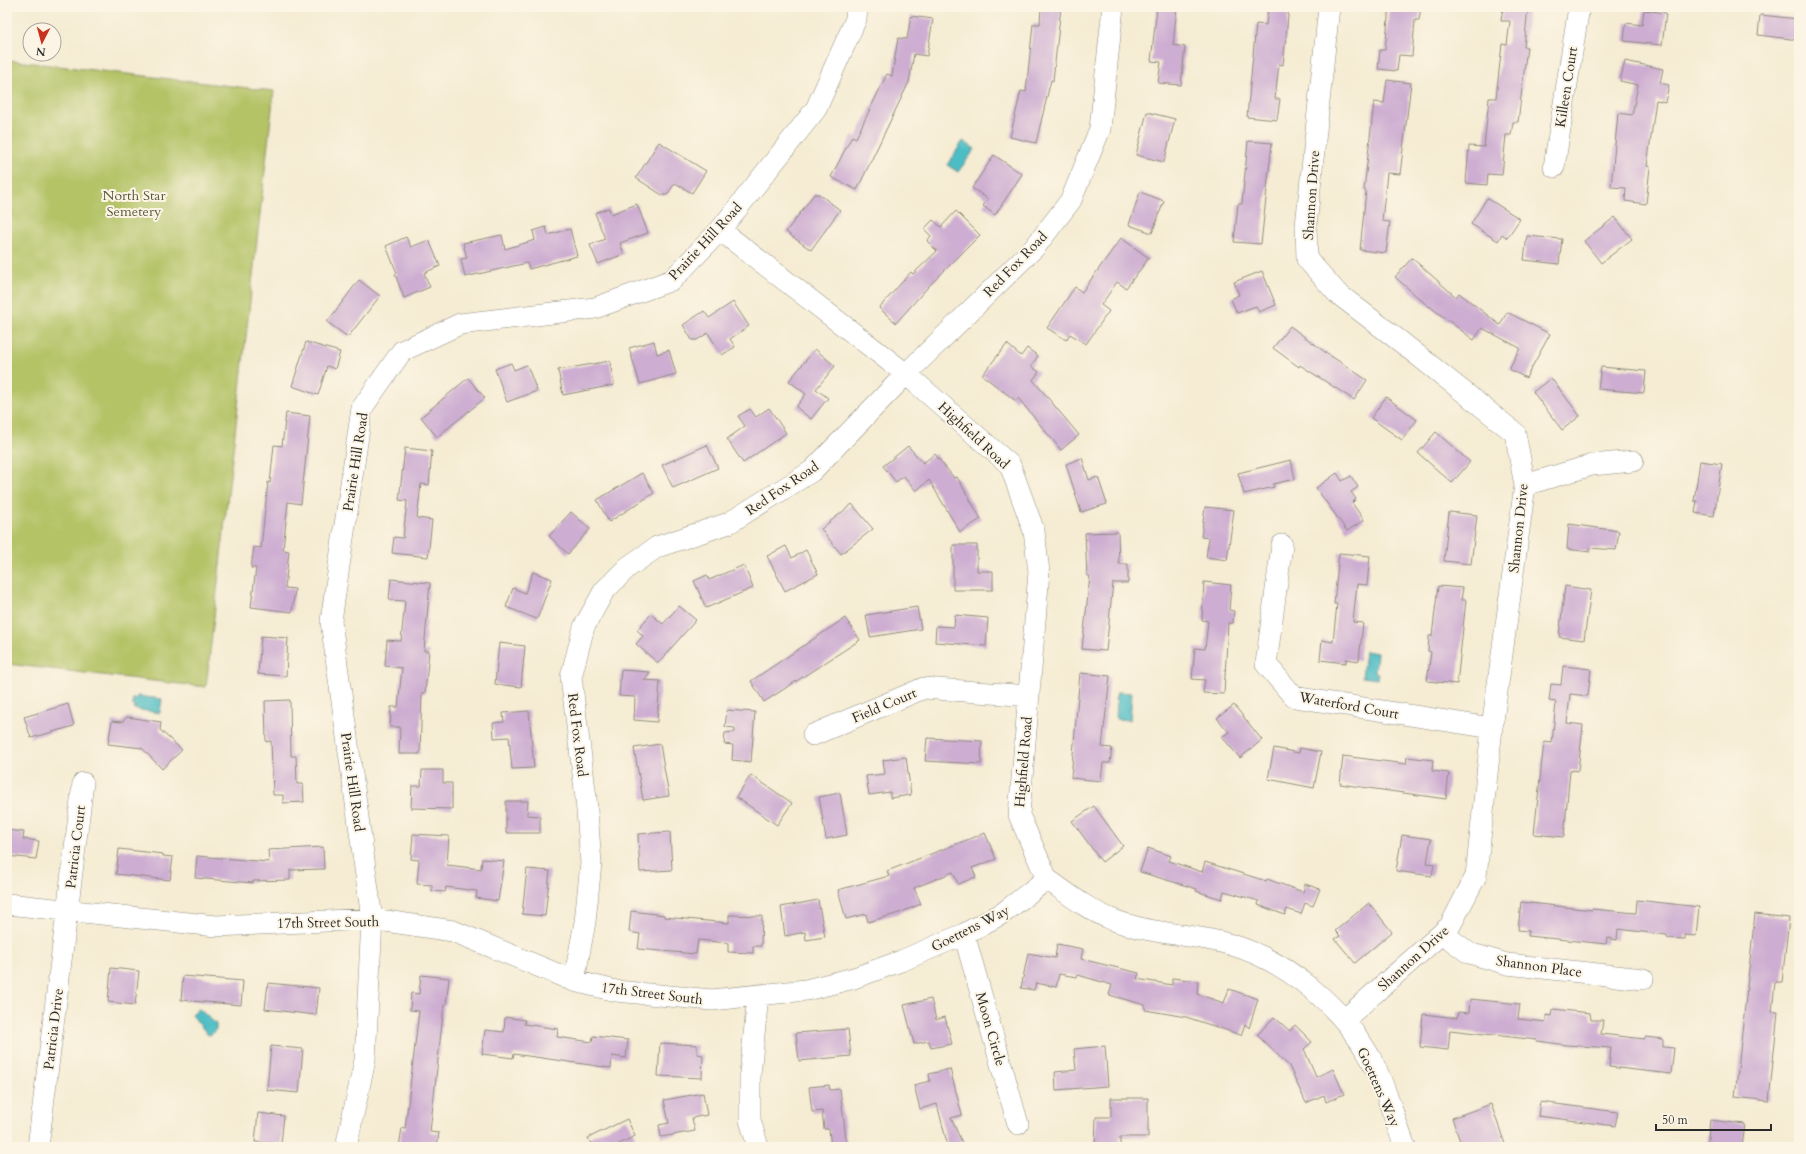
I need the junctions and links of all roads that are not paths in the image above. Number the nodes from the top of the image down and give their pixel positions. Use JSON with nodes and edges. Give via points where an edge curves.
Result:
{"nodes":[{"id":1,"x":857,"y":7,"type":"edge"},
{"id":2,"x":1113,"y":7,"type":"edge"},
{"id":3,"x":1329,"y":7,"type":"edge"},
{"id":4,"x":1579,"y":7,"type":"edge"},
{"id":5,"x":1554,"y":167,"type":"dead end"},
{"id":6,"x":720,"y":230,"type":"junction"},
{"id":7,"x":906,"y":374,"type":"junction"},
{"id":8,"x":1633,"y":461,"type":"dead end"},
{"id":9,"x":1525,"y":485,"type":"junction"},
{"id":10,"x":1282,"y":545,"type":"dead end"},
{"id":11,"x":1029,"y":696,"type":"junction"},
{"id":12,"x":1492,"y":728,"type":"junction"},
{"id":13,"x":814,"y":735,"type":"dead end"},
{"id":14,"x":83,"y":784,"type":"dead end"},
{"id":15,"x":1047,"y":879,"type":"junction"},
{"id":16,"x":7,"y":904,"type":"edge"},
{"id":17,"x":66,"y":910,"type":"junction"},
{"id":18,"x":372,"y":919,"type":"junction"},
{"id":19,"x":1442,"y":933,"type":"junction"},
{"id":20,"x":964,"y":934,"type":"junction"},
{"id":21,"x":1642,"y":979,"type":"dead end"},
{"id":22,"x":574,"y":981,"type":"junction"},
{"id":23,"x":758,"y":996,"type":"junction"},
{"id":24,"x":1344,"y":1020,"type":"junction"},
{"id":25,"x":1018,"y":1124,"type":"dead end"},
{"id":26,"x":38,"y":1147,"type":"edge"},
{"id":27,"x":346,"y":1147,"type":"edge"},
{"id":28,"x":758,"y":1147,"type":"edge"},
{"id":29,"x":1405,"y":1147,"type":"edge"}],
"edges":[{"from":1,"to":6,"type":"street","name":"Prairie Hill Road","via":[[856,19],[816,109]]},
{"from":2,"to":7,"type":"street","name":"Red Fox Road","via":[[1100,129],[1071,200],[1035,246]]},
{"from":3,"to":9,"type":"street","name":"Shannon Drive","via":[[1306,226],[1307,259],[1337,293],[1515,433]]},
{"from":4,"to":5,"type":"street","name":"Killeen Court"},
{"from":6,"to":7,"type":"street","name":"Highfield Road"},
{"from":6,"to":18,"type":"street","name":"Prairie Hill Road","via":[[672,280],[595,308],[460,324],[402,351],[362,408],[331,621]]},
{"from":7,"to":11,"type":"street","name":"Highfield Road","via":[[1010,465],[1034,531],[1039,572]]},
{"from":7,"to":22,"type":"street","name":"Red Fox Road","via":[[812,471],[729,523],[657,547],[628,567],[604,591],[584,627],[571,677],[591,863],[585,922]]},
{"from":8,"to":9,"type":"street","via":[[1592,465]]},
{"from":9,"to":12,"type":"street","name":"Shannon Drive"},
{"from":10,"to":12,"type":"street","name":"Waterford Court","via":[[1266,664],[1294,697]]},
{"from":11,"to":13,"type":"street","name":"Field Court","via":[[924,688]]},
{"from":11,"to":15,"type":"street","name":"Highfield Road","via":[[1018,815]]},
{"from":12,"to":19,"type":"street","name":"Shannon Drive","via":[[1476,876],[1450,926]]},
{"from":14,"to":17,"type":"street","name":"Patricia Court"},
{"from":15,"to":20,"type":"street","name":"Goettens Way","via":[[1003,913]]},
{"from":15,"to":24,"type":"street","name":"Goettens Way","via":[[1110,919],[1136,927],[1233,945],[1265,957],[1308,986]]},
{"from":16,"to":17,"type":"street","name":"17th Street South"},
{"from":17,"to":18,"type":"street","name":"17th Street South","via":[[216,926]]},
{"from":17,"to":26,"type":"street","name":"Patricia Drive"},
{"from":18,"to":22,"type":"street","name":"17th Street South","via":[[453,931]]},
{"from":18,"to":27,"type":"street","name":"Prairie Hill Road","via":[[365,1060]]},
{"from":19,"to":21,"type":"street","name":"Shannon Place","via":[[1469,953],[1507,964]]},
{"from":19,"to":24,"type":"street","name":"Shannon Drive"},
{"from":20,"to":23,"type":"street","name":"Goettens Way","via":[[854,978],[806,990]]},
{"from":20,"to":25,"type":"street","name":"Moon Circle"},
{"from":22,"to":23,"type":"street","name":"17th Street South","via":[[616,991],[705,999]]},
{"from":23,"to":28,"type":"street","via":[[750,1074],[750,1120]]},
{"from":24,"to":29,"type":"street","name":"Goettens Way","via":[[1367,1052]]}]}
